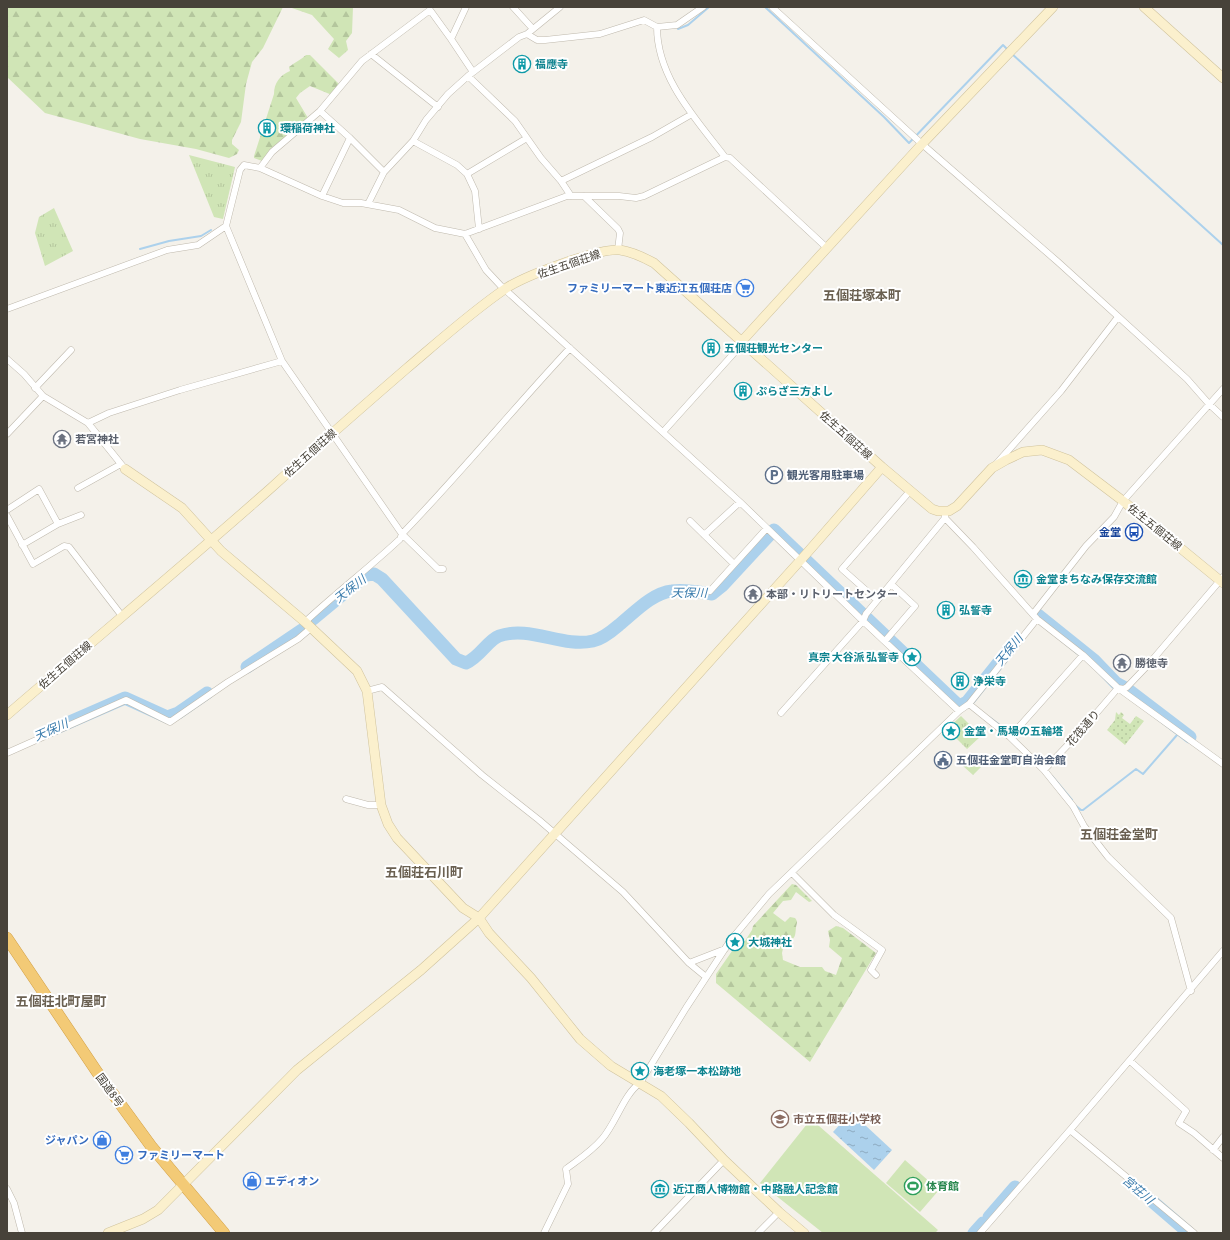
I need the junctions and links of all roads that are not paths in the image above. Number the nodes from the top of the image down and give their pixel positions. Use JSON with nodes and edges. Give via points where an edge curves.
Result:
{"nodes":[{"id":1,"x":466,"y":7,"type":"edge"},
{"id":2,"x":513,"y":7,"type":"edge"},
{"id":3,"x":560,"y":7,"type":"edge"},
{"id":4,"x":703,"y":7,"type":"edge"},
{"id":5,"x":772,"y":7,"type":"edge"},
{"id":6,"x":1053,"y":7,"type":"edge"},
{"id":7,"x":1144,"y":7,"type":"edge"},
{"id":8,"x":657,"y":27,"type":"junction"},
{"id":9,"x":533,"y":29,"type":"junction"},
{"id":10,"x":527,"y":34,"type":"junction"},
{"id":11,"x":451,"y":39,"type":"junction"},
{"id":12,"x":371,"y":54,"type":"junction"},
{"id":13,"x":471,"y":74,"type":"junction"},
{"id":14,"x":1223,"y":78,"type":"edge"},
{"id":15,"x":438,"y":107,"type":"junction"},
{"id":16,"x":320,"y":111,"type":"junction"},
{"id":17,"x":692,"y":114,"type":"junction"},
{"id":18,"x":350,"y":138,"type":"junction"},
{"id":19,"x":527,"y":138,"type":"junction"},
{"id":20,"x":917,"y":139,"type":"junction"},
{"id":21,"x":413,"y":141,"type":"junction"},
{"id":22,"x":725,"y":157,"type":"junction"},
{"id":23,"x":260,"y":168,"type":"junction"},
{"id":24,"x":384,"y":172,"type":"junction"},
{"id":25,"x":467,"y":174,"type":"junction"},
{"id":26,"x":561,"y":181,"type":"junction"},
{"id":27,"x":322,"y":196,"type":"junction"},
{"id":28,"x":571,"y":196,"type":"junction"},
{"id":29,"x":584,"y":196,"type":"junction"},
{"id":30,"x":368,"y":204,"type":"junction"},
{"id":31,"x":226,"y":226,"type":"junction"},
{"id":32,"x":479,"y":229,"type":"junction"},
{"id":33,"x":465,"y":234,"type":"junction"},
{"id":34,"x":827,"y":248,"type":"junction"},
{"id":35,"x":618,"y":250,"type":"junction"},
{"id":36,"x":505,"y":289,"type":"junction"},
{"id":37,"x":7,"y":309,"type":"edge"},
{"id":38,"x":1118,"y":317,"type":"junction"},
{"id":39,"x":742,"y":341,"type":"junction"},
{"id":40,"x":570,"y":348,"type":"junction"},
{"id":41,"x":71,"y":350,"type":"dead end"},
{"id":42,"x":8,"y":361,"type":"edge"},
{"id":43,"x":282,"y":361,"type":"junction"},
{"id":44,"x":35,"y":388,"type":"junction"},
{"id":45,"x":1223,"y":389,"type":"edge"},
{"id":46,"x":43,"y":396,"type":"junction"},
{"id":47,"x":1208,"y":404,"type":"junction"},
{"id":48,"x":1223,"y":417,"type":"edge"},
{"id":49,"x":88,"y":423,"type":"junction"},
{"id":50,"x":663,"y":432,"type":"junction"},
{"id":51,"x":332,"y":433,"type":"junction"},
{"id":52,"x":7,"y":434,"type":"edge"},
{"id":53,"x":123,"y":466,"type":"junction"},
{"id":54,"x":882,"y":467,"type":"junction"},
{"id":55,"x":992,"y":468,"type":"junction"},
{"id":56,"x":78,"y":488,"type":"dead end"},
{"id":57,"x":910,"y":490,"type":"junction"},
{"id":58,"x":1124,"y":501,"type":"junction"},
{"id":59,"x":740,"y":502,"type":"junction"},
{"id":60,"x":7,"y":510,"type":"edge"},
{"id":61,"x":81,"y":514,"type":"dead end"},
{"id":62,"x":945,"y":515,"type":"junction"},
{"id":63,"x":7,"y":516,"type":"edge"},
{"id":64,"x":690,"y":521,"type":"dead end"},
{"id":65,"x":58,"y":524,"type":"junction"},
{"id":66,"x":769,"y":532,"type":"junction"},
{"id":67,"x":402,"y":534,"type":"junction"},
{"id":68,"x":704,"y":536,"type":"junction"},
{"id":69,"x":212,"y":540,"type":"junction"},
{"id":70,"x":22,"y":545,"type":"junction"},
{"id":71,"x":802,"y":558,"type":"junction"},
{"id":72,"x":734,"y":564,"type":"junction"},
{"id":73,"x":443,"y":569,"type":"dead end"},
{"id":74,"x":1222,"y":580,"type":"edge"},
{"id":75,"x":891,"y":584,"type":"junction"},
{"id":76,"x":710,"y":591,"type":"dead end"},
{"id":77,"x":877,"y":600,"type":"junction"},
{"id":78,"x":122,"y":616,"type":"junction"},
{"id":79,"x":1035,"y":616,"type":"junction"},
{"id":80,"x":864,"y":618,"type":"junction"},
{"id":81,"x":308,"y":625,"type":"junction"},
{"id":82,"x":887,"y":639,"type":"junction"},
{"id":83,"x":1083,"y":655,"type":"junction"},
{"id":84,"x":1123,"y":688,"type":"junction"},
{"id":85,"x":367,"y":691,"type":"junction"},
{"id":86,"x":969,"y":704,"type":"junction"},
{"id":87,"x":959,"y":711,"type":"junction"},
{"id":88,"x":781,"y":714,"type":"dead end"},
{"id":89,"x":7,"y":715,"type":"edge"},
{"id":90,"x":1011,"y":736,"type":"junction"},
{"id":91,"x":7,"y":753,"type":"edge"},
{"id":92,"x":1223,"y":764,"type":"edge"},
{"id":93,"x":1045,"y":769,"type":"junction"},
{"id":94,"x":346,"y":799,"type":"dead end"},
{"id":95,"x":381,"y":805,"type":"junction"},
{"id":96,"x":554,"y":833,"type":"junction"},
{"id":97,"x":792,"y":873,"type":"junction"},
{"id":98,"x":479,"y":918,"type":"junction"},
{"id":99,"x":8,"y":940,"type":"edge"},
{"id":100,"x":726,"y":948,"type":"junction"},
{"id":101,"x":1223,"y":951,"type":"edge"},
{"id":102,"x":689,"y":963,"type":"junction"},
{"id":103,"x":876,"y":975,"type":"dead end"},
{"id":104,"x":706,"y":977,"type":"junction"},
{"id":105,"x":1190,"y":991,"type":"junction"},
{"id":106,"x":1130,"y":1061,"type":"junction"},
{"id":107,"x":640,"y":1083,"type":"junction"},
{"id":108,"x":1070,"y":1130,"type":"junction"},
{"id":109,"x":1223,"y":1136,"type":"edge"},
{"id":110,"x":1213,"y":1150,"type":"junction"},
{"id":111,"x":1223,"y":1158,"type":"edge"},
{"id":112,"x":724,"y":1160,"type":"junction"},
{"id":113,"x":184,"y":1185,"type":"junction"},
{"id":114,"x":7,"y":1189,"type":"edge"},
{"id":115,"x":778,"y":1212,"type":"junction"},
{"id":116,"x":984,"y":1232,"type":"edge"},
{"id":117,"x":22,"y":1233,"type":"edge"},
{"id":118,"x":108,"y":1233,"type":"edge"},
{"id":119,"x":224,"y":1233,"type":"edge"},
{"id":120,"x":544,"y":1233,"type":"edge"},
{"id":121,"x":654,"y":1233,"type":"edge"},
{"id":122,"x":758,"y":1233,"type":"edge"},
{"id":123,"x":804,"y":1233,"type":"edge"},
{"id":124,"x":1194,"y":1233,"type":"edge"}],
"edges":[{"from":1,"to":11,"type":"street"},
{"from":2,"to":9,"type":"street"},
{"from":3,"to":9,"type":"street"},
{"from":4,"to":8,"type":"street","via":[[676,25]]},
{"from":5,"to":20,"type":"street"},
{"from":6,"to":20,"type":"street","via":[[1010,52]]},
{"from":7,"to":14,"type":"street"},
{"from":8,"to":10,"type":"street","via":[[644,20],[600,34],[536,40]]},
{"from":8,"to":17,"type":"street","via":[[661,52],[670,78]]},
{"from":9,"to":10,"type":"street"},
{"from":10,"to":13,"type":"street","via":[[519,37]]},
{"from":11,"to":12,"type":"street","via":[[430,10]]},
{"from":11,"to":13,"type":"street"},
{"from":12,"to":15,"type":"street"},
{"from":12,"to":16,"type":"street","via":[[362,61]]},
{"from":13,"to":15,"type":"street"},
{"from":13,"to":19,"type":"street","via":[[515,121]]},
{"from":15,"to":21,"type":"street"},
{"from":16,"to":18,"type":"street"},
{"from":16,"to":23,"type":"street","via":[[272,152]]},
{"from":17,"to":22,"type":"street"},
{"from":17,"to":26,"type":"street","via":[[652,137]]},
{"from":18,"to":24,"type":"street"},
{"from":18,"to":27,"type":"street"},
{"from":19,"to":25,"type":"street"},
{"from":19,"to":26,"type":"street"},
{"from":20,"to":34,"type":"street"},
{"from":20,"to":38,"type":"street"},
{"from":21,"to":24,"type":"street"},
{"from":21,"to":25,"type":"street","via":[[457,165]]},
{"from":22,"to":29,"type":"street","via":[[644,196]]},
{"from":22,"to":34,"type":"street","via":[[730,158]]},
{"from":23,"to":27,"type":"street"},
{"from":23,"to":31,"type":"street","via":[[244,165],[240,170]]},
{"from":24,"to":30,"type":"street"},
{"from":25,"to":32,"type":"street","via":[[476,191]]},
{"from":26,"to":28,"type":"street"},
{"from":27,"to":30,"type":"street","via":[[343,203]]},
{"from":28,"to":29,"type":"street"},
{"from":28,"to":32,"type":"street"},
{"from":29,"to":35,"type":"street","via":[[618,229]]},
{"from":30,"to":33,"type":"street","via":[[398,210],[435,228]]},
{"from":31,"to":37,"type":"street","via":[[198,245],[167,250]]},
{"from":31,"to":43,"type":"street"},
{"from":32,"to":33,"type":"street"},
{"from":33,"to":36,"type":"street","via":[[486,270]]},
{"from":34,"to":39,"type":"street"},
{"from":35,"to":36,"type":"street","name":"佐生五個荘線","via":[[585,256]]},
{"from":35,"to":39,"type":"street","name":"佐生五個荘線","via":[[639,255],[654,263]]},
{"from":36,"to":40,"type":"street"},
{"from":36,"to":51,"type":"street","name":"佐生五個荘線"},
{"from":38,"to":47,"type":"street","via":[[1187,379]]},
{"from":38,"to":55,"type":"street","via":[[1061,392]]},
{"from":39,"to":50,"type":"street"},
{"from":39,"to":54,"type":"street","name":"佐生五個荘線"},
{"from":40,"to":50,"type":"street"},
{"from":40,"to":67,"type":"street"},
{"from":41,"to":44,"type":"street"},
{"from":42,"to":44,"type":"street","via":[[24,374]]},
{"from":43,"to":49,"type":"street","via":[[109,413]]},
{"from":43,"to":51,"type":"street"},
{"from":44,"to":46,"type":"street"},
{"from":45,"to":47,"type":"street"},
{"from":46,"to":49,"type":"street"},
{"from":46,"to":52,"type":"street"},
{"from":47,"to":48,"type":"street"},
{"from":47,"to":58,"type":"street"},
{"from":49,"to":53,"type":"street"},
{"from":50,"to":59,"type":"street"},
{"from":51,"to":67,"type":"street"},
{"from":51,"to":69,"type":"street","name":"佐生五個荘線"},
{"from":53,"to":56,"type":"street"},
{"from":53,"to":69,"type":"street","via":[[182,508]]},
{"from":54,"to":57,"type":"street","name":"佐生五個荘線"},
{"from":54,"to":71,"type":"street"},
{"from":55,"to":58,"type":"street","name":"佐生五個荘線","via":[[1023,452],[1042,450],[1069,460]]},
{"from":55,"to":62,"type":"street","name":"佐生五個荘線"},
{"from":57,"to":62,"type":"street","name":"佐生五個荘線","via":[[932,509]]},
{"from":57,"to":77,"type":"street","via":[[842,569]]},
{"from":58,"to":74,"type":"street","name":"佐生五個荘線"},
{"from":58,"to":79,"type":"street","via":[[1114,517],[1086,546]]},
{"from":59,"to":66,"type":"street"},
{"from":59,"to":68,"type":"street"},
{"from":60,"to":65,"type":"street","via":[[39,489]]},
{"from":61,"to":65,"type":"street"},
{"from":62,"to":75,"type":"street"},
{"from":62,"to":79,"type":"street"},
{"from":63,"to":70,"type":"street"},
{"from":64,"to":68,"type":"street"},
{"from":65,"to":70,"type":"street"},
{"from":66,"to":71,"type":"street"},
{"from":66,"to":72,"type":"street"},
{"from":67,"to":73,"type":"street","via":[[438,568]]},
{"from":67,"to":81,"type":"street","via":[[400,539],[356,579],[340,589]]},
{"from":68,"to":72,"type":"street"},
{"from":69,"to":78,"type":"street","name":"佐生五個荘線"},
{"from":69,"to":81,"type":"street","via":[[221,551]]},
{"from":70,"to":78,"type":"street","via":[[33,564],[64,546],[69,546]]},
{"from":71,"to":80,"type":"street"},
{"from":71,"to":96,"type":"street"},
{"from":72,"to":76,"type":"street"},
{"from":74,"to":84,"type":"street","name":"花筏通り","via":[[1148,665]]},
{"from":75,"to":77,"type":"street"},
{"from":75,"to":82,"type":"street","via":[[915,606]]},
{"from":77,"to":80,"type":"street"},
{"from":78,"to":89,"type":"street","name":"佐生五個荘線"},
{"from":79,"to":83,"type":"street"},
{"from":79,"to":86,"type":"street"},
{"from":80,"to":82,"type":"street"},
{"from":80,"to":88,"type":"street"},
{"from":81,"to":85,"type":"street","via":[[357,671]]},
{"from":81,"to":91,"type":"street","via":[[298,639],[228,682],[170,722],[126,700]]},
{"from":82,"to":87,"type":"street"},
{"from":83,"to":84,"type":"street"},
{"from":83,"to":90,"type":"street"},
{"from":84,"to":92,"type":"street"},
{"from":84,"to":93,"type":"street","name":"花筏通り"},
{"from":85,"to":95,"type":"street"},
{"from":85,"to":96,"type":"street","via":[[382,686],[482,775]]},
{"from":86,"to":87,"type":"street"},
{"from":86,"to":90,"type":"street"},
{"from":87,"to":97,"type":"street"},
{"from":90,"to":93,"type":"street"},
{"from":93,"to":105,"type":"street","via":[[1108,857],[1172,918]]},
{"from":94,"to":95,"type":"street","via":[[368,805]]},
{"from":95,"to":98,"type":"street","via":[[397,838],[463,908]]},
{"from":96,"to":98,"type":"street"},
{"from":96,"to":102,"type":"street","via":[[623,892]]},
{"from":97,"to":100,"type":"street","via":[[769,894]]},
{"from":97,"to":103,"type":"street","via":[[834,915],[882,950],[871,970]]},
{"from":98,"to":107,"type":"street","via":[[580,1039],[605,1062]]},
{"from":98,"to":113,"type":"street","via":[[421,970],[297,1070]]},
{"from":99,"to":113,"type":"highway","name":"国道8号","via":[[97,1072],[151,1146]]},
{"from":100,"to":102,"type":"street"},
{"from":100,"to":104,"type":"street"},
{"from":101,"to":105,"type":"street"},
{"from":102,"to":104,"type":"street"},
{"from":104,"to":107,"type":"street"},
{"from":105,"to":106,"type":"street"},
{"from":106,"to":108,"type":"street"},
{"from":106,"to":110,"type":"street","via":[[1186,1111],[1179,1123],[1194,1132]]},
{"from":107,"to":112,"type":"street","via":[[661,1096]]},
{"from":107,"to":120,"type":"street","via":[[634,1087],[602,1140],[566,1169],[568,1184]]},
{"from":108,"to":116,"type":"street"},
{"from":108,"to":124,"type":"street"},
{"from":109,"to":110,"type":"street"},
{"from":110,"to":111,"type":"street"},
{"from":112,"to":115,"type":"street"},
{"from":112,"to":121,"type":"street"},
{"from":113,"to":118,"type":"street","via":[[158,1210]]},
{"from":113,"to":119,"type":"highway","name":"国道8号"},
{"from":114,"to":117,"type":"street","via":[[14,1203]]},
{"from":115,"to":122,"type":"street"},
{"from":115,"to":123,"type":"street"}]}
